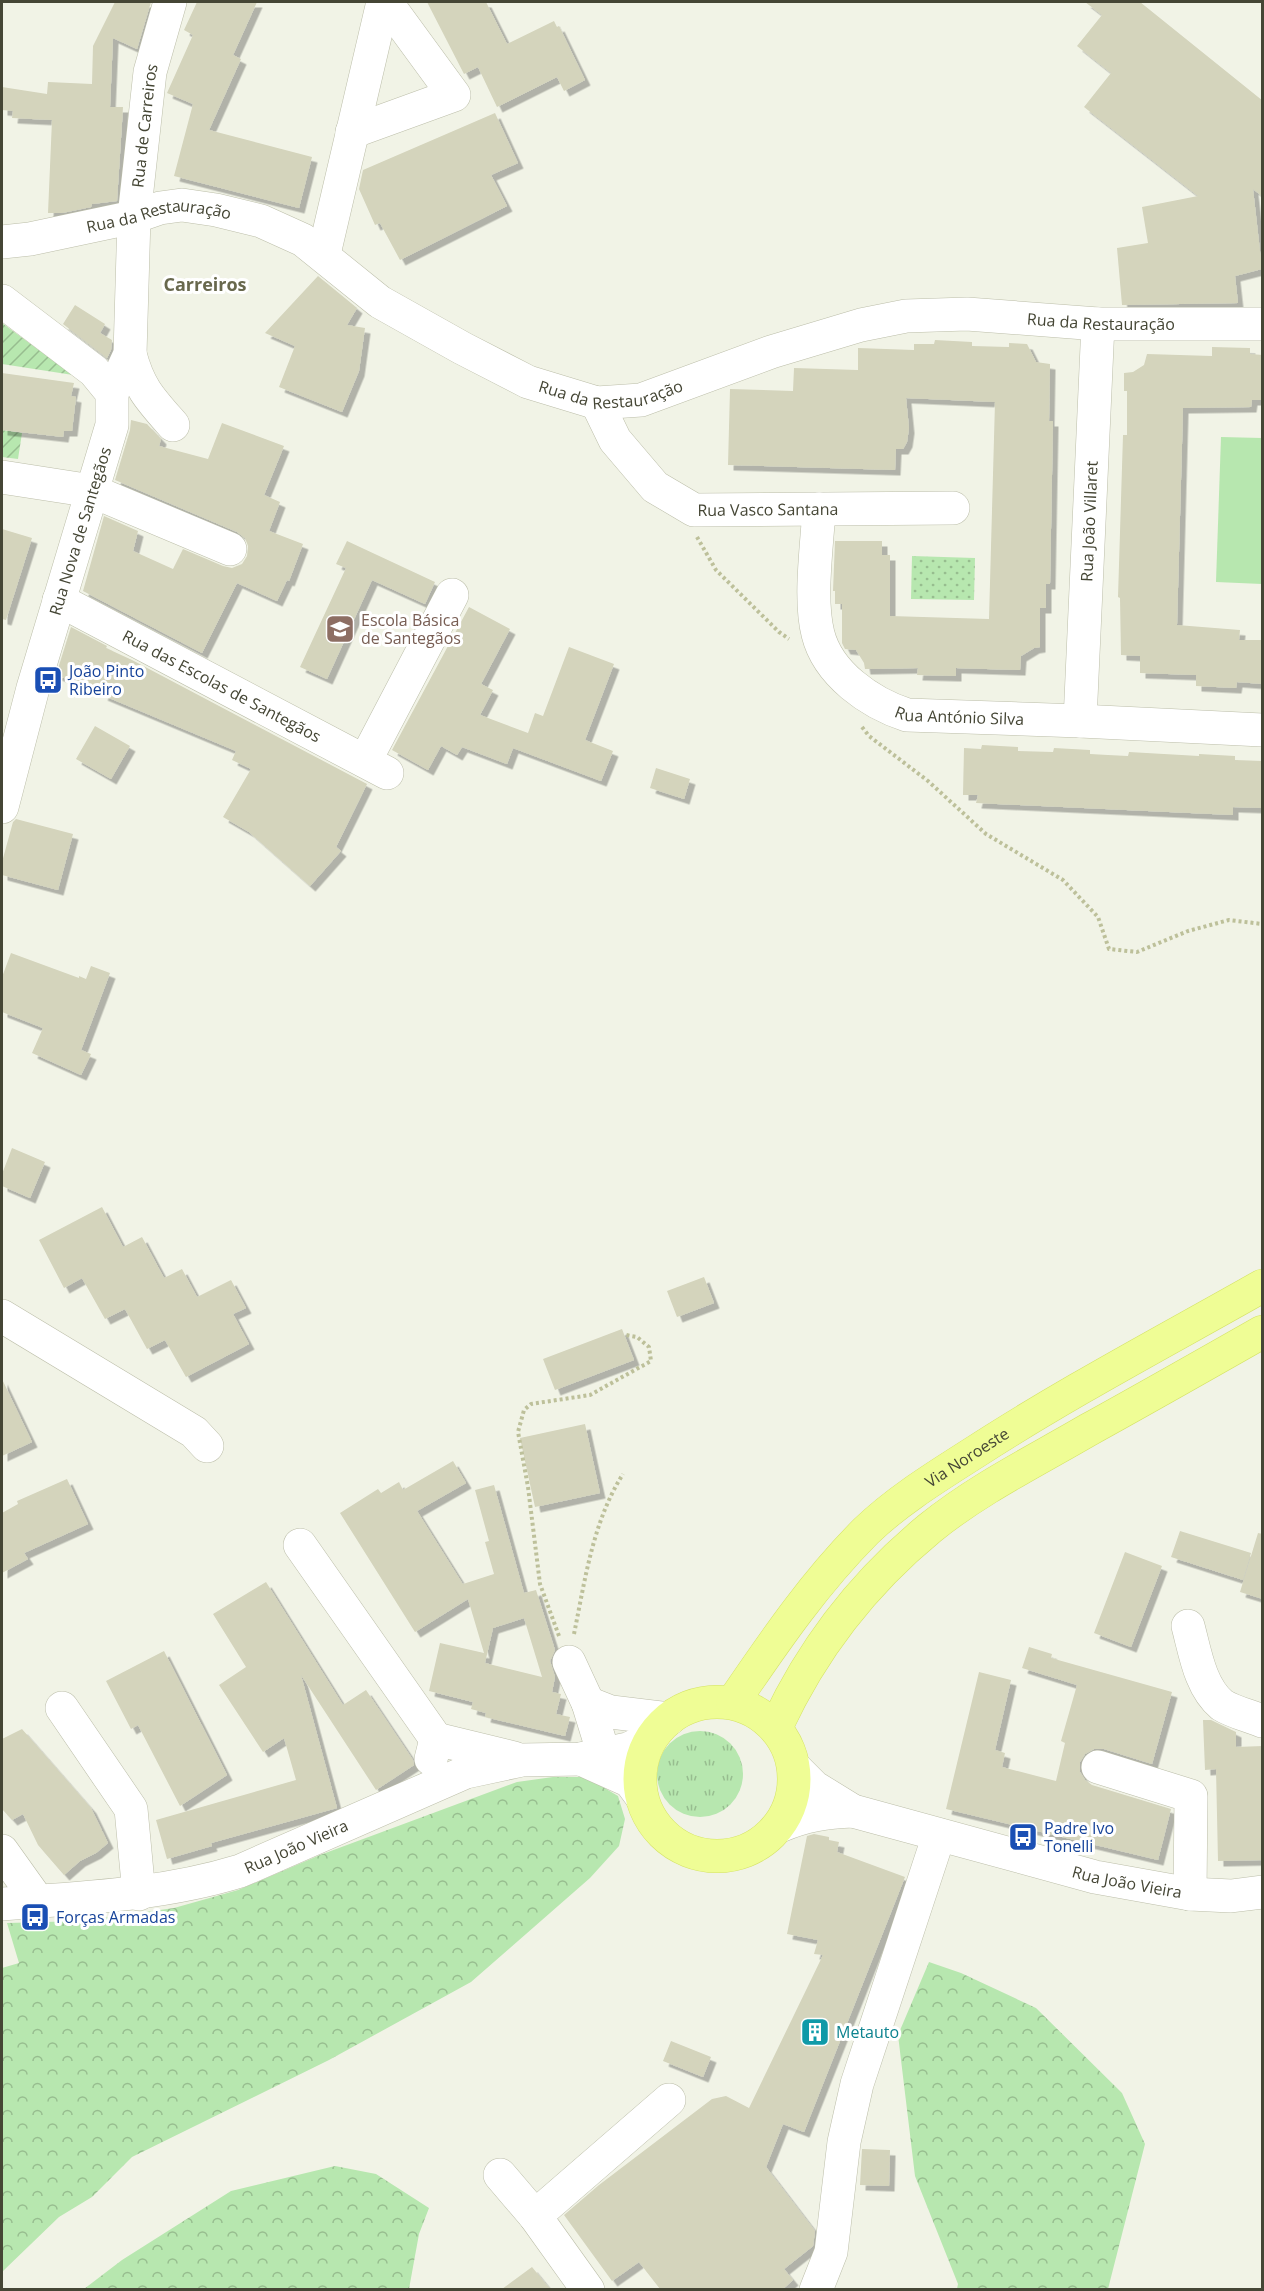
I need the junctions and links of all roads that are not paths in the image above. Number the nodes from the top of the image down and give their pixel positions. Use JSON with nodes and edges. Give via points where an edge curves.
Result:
{"nodes":[{"id":1,"x":170,"y":2,"type":"edge"},
{"id":2,"x":385,"y":2,"type":"edge"},
{"id":3,"x":352,"y":132,"type":"junction"},
{"id":4,"x":134,"y":217,"type":"junction"},
{"id":5,"x":2,"y":242,"type":"edge"},
{"id":6,"x":324,"y":254,"type":"junction"},
{"id":7,"x":2,"y":301,"type":"edge"},
{"id":8,"x":1098,"y":324,"type":"junction"},
{"id":9,"x":1263,"y":324,"type":"edge"},
{"id":10,"x":130,"y":354,"type":"junction"},
{"id":11,"x":112,"y":393,"type":"junction"},
{"id":12,"x":597,"y":403,"type":"junction"},
{"id":13,"x":172,"y":424,"type":"dead end"},
{"id":14,"x":2,"y":477,"type":"edge"},
{"id":15,"x":92,"y":491,"type":"junction"},
{"id":16,"x":953,"y":508,"type":"dead end"},
{"id":17,"x":819,"y":509,"type":"junction"},
{"id":18,"x":230,"y":549,"type":"dead end"},
{"id":19,"x":452,"y":595,"type":"dead end"},
{"id":20,"x":59,"y":600,"type":"junction"},
{"id":21,"x":1080,"y":721,"type":"junction"},
{"id":22,"x":1263,"y":730,"type":"edge"},
{"id":23,"x":2,"y":807,"type":"edge"},
{"id":24,"x":1263,"y":1286,"type":"edge"},
{"id":25,"x":2,"y":1316,"type":"edge"},
{"id":26,"x":1263,"y":1332,"type":"edge"},
{"id":27,"x":207,"y":1446,"type":"dead end"},
{"id":28,"x":300,"y":1545,"type":"dead end"},
{"id":29,"x":1188,"y":1626,"type":"dead end"},
{"id":30,"x":569,"y":1662,"type":"road end"},
{"id":31,"x":733,"y":1702,"type":"junction"},
{"id":32,"x":588,"y":1703,"type":"junction"},
{"id":33,"x":62,"y":1708,"type":"dead end"},
{"id":34,"x":1263,"y":1721,"type":"edge"},
{"id":35,"x":776,"y":1727,"type":"junction"},
{"id":36,"x":659,"y":1729,"type":"junction"},
{"id":37,"x":436,"y":1738,"type":"junction"},
{"id":38,"x":593,"y":1757,"type":"junction"},
{"id":39,"x":522,"y":1760,"type":"junction"},
{"id":40,"x":1098,"y":1767,"type":"dead end"},
{"id":41,"x":795,"y":1768,"type":"junction"},
{"id":42,"x":424,"y":1790,"type":"junction"},
{"id":43,"x":641,"y":1796,"type":"junction"},
{"id":44,"x":853,"y":1811,"type":"junction"},
{"id":45,"x":780,"y":1826,"type":"junction"},
{"id":46,"x":939,"y":1835,"type":"junction"},
{"id":47,"x":2,"y":1851,"type":"edge"},
{"id":48,"x":1263,"y":1892,"type":"edge"},
{"id":49,"x":139,"y":1894,"type":"junction"},
{"id":50,"x":1190,"y":1894,"type":"junction"},
{"id":51,"x":36,"y":1900,"type":"junction"},
{"id":52,"x":2,"y":1904,"type":"edge"},
{"id":53,"x":669,"y":2100,"type":"dead end"},
{"id":54,"x":500,"y":2175,"type":"dead end"},
{"id":55,"x":535,"y":2216,"type":"junction"},
{"id":56,"x":588,"y":2289,"type":"edge"},
{"id":57,"x":816,"y":2289,"type":"edge"}],
"edges":[{"from":1,"to":4,"type":"street","name":"Rua de Carreiros","via":[[150,72]]},
{"from":2,"to":3,"type":"street"},
{"from":2,"to":3,"type":"street","via":[[454,95]]},
{"from":3,"to":6,"type":"street"},
{"from":4,"to":5,"type":"street","name":"Rua da Restauração"},
{"from":4,"to":6,"type":"street","name":"Rua da Restauração","via":[[182,205],[216,210],[261,221]]},
{"from":4,"to":10,"type":"street","name":"Rua de Carreiros"},
{"from":6,"to":12,"type":"street","name":"Rua da Restauração","via":[[380,302],[462,348],[528,382]]},
{"from":7,"to":11,"type":"street","via":[[94,371]]},
{"from":8,"to":9,"type":"street","name":"Rua da Restauração"},
{"from":8,"to":12,"type":"street","name":"Rua da Restauração","via":[[967,314],[906,316],[771,352],[641,400]]},
{"from":8,"to":21,"type":"street","name":"Rua João Villaret"},
{"from":10,"to":11,"type":"street","name":"Rua de Carreiros"},
{"from":10,"to":13,"type":"street","via":[[144,393]]},
{"from":11,"to":15,"type":"street","name":"Rua Nova de Santegãos","via":[[112,424]]},
{"from":12,"to":17,"type":"street","name":"Rua Vasco Santana","via":[[615,440],[655,487],[694,510]]},
{"from":14,"to":15,"type":"street"},
{"from":15,"to":18,"type":"street"},
{"from":15,"to":20,"type":"street","name":"Rua Nova de Santegãos"},
{"from":16,"to":17,"type":"street","name":"Rua Vasco Santana"},
{"from":17,"to":21,"type":"street","name":"Rua António Silva","via":[[814,605],[818,634],[835,666],[852,684],[880,705],[907,716]]},
{"from":19,"to":20,"type":"street","name":"Rua das Escolas de Santegãos","via":[[376,767]]},
{"from":20,"to":23,"type":"street","name":"Rua Nova de Santegãos"},
{"from":21,"to":22,"type":"street","name":"Rua António Silva"},
{"from":24,"to":31,"type":"main road","name":"Via Noroeste","via":[[1012,1428],[920,1488],[868,1529],[823,1576]]},
{"from":25,"to":27,"type":"street","via":[[194,1432]]},
{"from":26,"to":35,"type":"main road","via":[[996,1483],[931,1527],[874,1580],[835,1626],[797,1684]]},
{"from":28,"to":37,"type":"street"},
{"from":29,"to":34,"type":"street","via":[[1209,1689],[1223,1705]]},
{"from":30,"to":32,"type":"street"},
{"from":31,"to":35,"type":"main road","via":[[756,1711]]},
{"from":31,"to":36,"type":"main road","via":[[707,1701],[683,1709]]},
{"from":32,"to":36,"type":"street"},
{"from":32,"to":38,"type":"street"},
{"from":33,"to":49,"type":"street","via":[[130,1809]]},
{"from":35,"to":41,"type":"main road"},
{"from":36,"to":38,"type":"street","name":"Rua João Vieira","via":[[628,1749]]},
{"from":36,"to":43,"type":"main road","via":[[640,1770]]},
{"from":37,"to":39,"type":"street"},
{"from":37,"to":42,"type":"street"},
{"from":38,"to":39,"type":"street","name":"Rua João Vieira"},
{"from":38,"to":43,"type":"street","name":"Rua João Vieira","via":[[630,1781]]},
{"from":39,"to":42,"type":"street","name":"Rua João Vieira","via":[[466,1772]]},
{"from":40,"to":50,"type":"street","via":[[1191,1796]]},
{"from":41,"to":44,"type":"street","name":"Rua João Vieira","via":[[814,1787]]},
{"from":41,"to":45,"type":"main road","via":[[793,1799]]},
{"from":42,"to":49,"type":"street","name":"Rua João Vieira","via":[[240,1871]]},
{"from":43,"to":45,"type":"main road","via":[[651,1820],[668,1839],[691,1852],[716,1857],[742,1852],[765,1840]]},
{"from":44,"to":45,"type":"street","name":"Rua João Vieira","via":[[802,1816]]},
{"from":44,"to":46,"type":"street","name":"Rua João Vieira"},
{"from":46,"to":50,"type":"street","name":"Rua João Vieira","via":[[1095,1877]]},
{"from":46,"to":57,"type":"street","via":[[857,2084],[844,2142],[831,2252]]},
{"from":47,"to":51,"type":"street"},
{"from":48,"to":50,"type":"street","name":"Rua João Vieira","via":[[1231,1896]]},
{"from":49,"to":51,"type":"street","name":"Rua João Vieira"},
{"from":51,"to":52,"type":"street","name":"Rua João Vieira"},
{"from":53,"to":55,"type":"street"},
{"from":54,"to":55,"type":"street"},
{"from":55,"to":56,"type":"street"}]}
